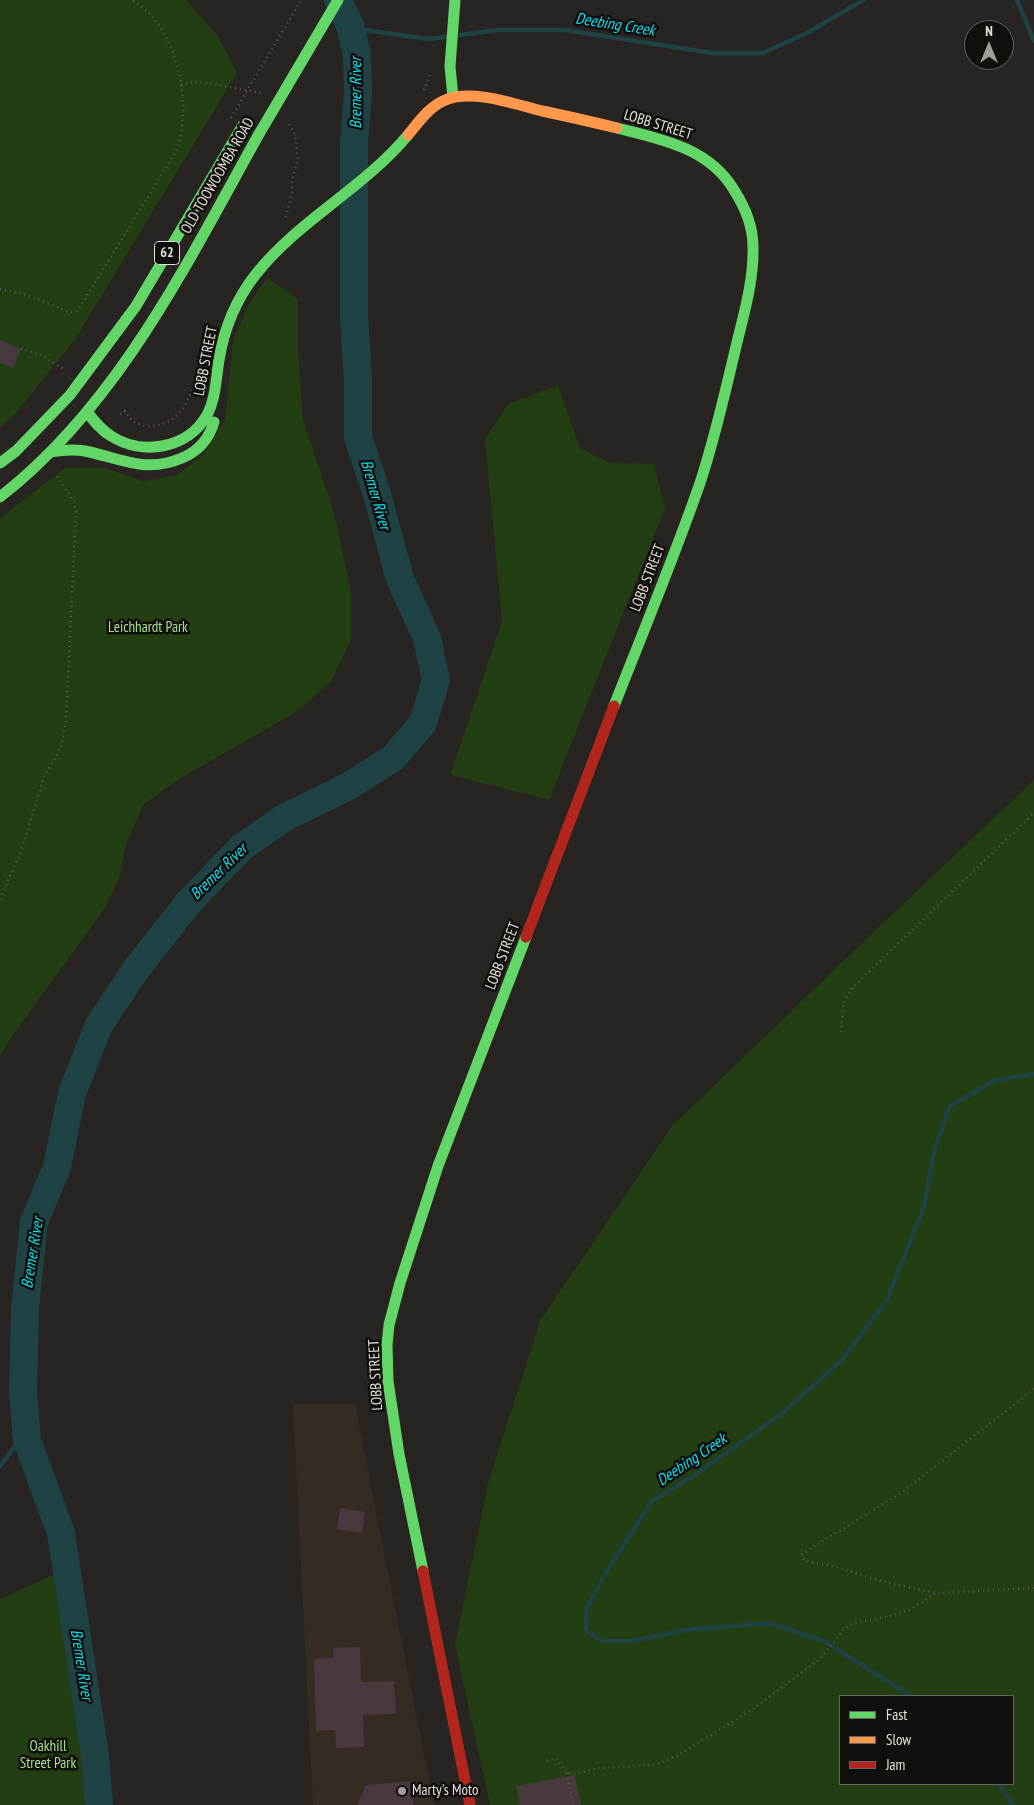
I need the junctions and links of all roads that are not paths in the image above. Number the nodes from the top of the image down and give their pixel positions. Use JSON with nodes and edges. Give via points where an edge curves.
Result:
{"nodes":[{"id":1,"x":338,"y":0,"type":"edge"},
{"id":2,"x":455,"y":4,"type":"edge"},
{"id":3,"x":453,"y":97,"type":"junction"},
{"id":4,"x":246,"y":121,"type":"dead end"},
{"id":5,"x":216,"y":388,"type":"junction"},
{"id":6,"x":70,"y":395,"type":"junction"},
{"id":7,"x":87,"y":412,"type":"junction"},
{"id":8,"x":50,"y":452,"type":"junction"},
{"id":9,"x":0,"y":463,"type":"edge"},
{"id":10,"x":0,"y":497,"type":"edge"},
{"id":11,"x":470,"y":1805,"type":"edge"}],
"edges":[{"from":1,"to":7,"type":"main road","name":"OLD TOOWOOMBA ROAD","number":"62","bridge":true,"via":[[153,319]]},
{"from":2,"to":3,"type":"main road","via":[[450,66]]},
{"from":3,"to":5,"type":"main road","name":"LOBB STREET","via":[[429,110],[397,147],[262,266],[233,310],[221,345]]},
{"from":3,"to":11,"type":"main road","name":"LOBB STREET","via":[[482,97],[664,140],[692,150],[720,171],[740,196],[751,225],[754,256],[727,388],[700,482],[438,1166],[389,1325],[388,1381],[397,1445]]},
{"from":4,"to":6,"type":"main road","name":"OLD TOOWOOMBA ROAD","number":"62","via":[[136,306]]},
{"from":5,"to":7,"type":"main road","name":"LOBB STREET","via":[[211,408],[199,426],[183,440],[163,447],[139,448],[119,441]]},
{"from":5,"to":8,"type":"main road","via":[[214,421],[208,438],[197,450],[178,461],[145,465],[75,450]]},
{"from":6,"to":7,"type":"main road","name":"LOBB STREET"},
{"from":6,"to":9,"type":"main road","name":"OLD TOOWOOMBA ROAD","number":"62","via":[[16,451]]},
{"from":7,"to":8,"type":"main road","name":"OLD TOOWOOMBA ROAD","number":"62"},
{"from":8,"to":10,"type":"main road","name":"OLD TOOWOOMBA ROAD","number":"62"}]}
